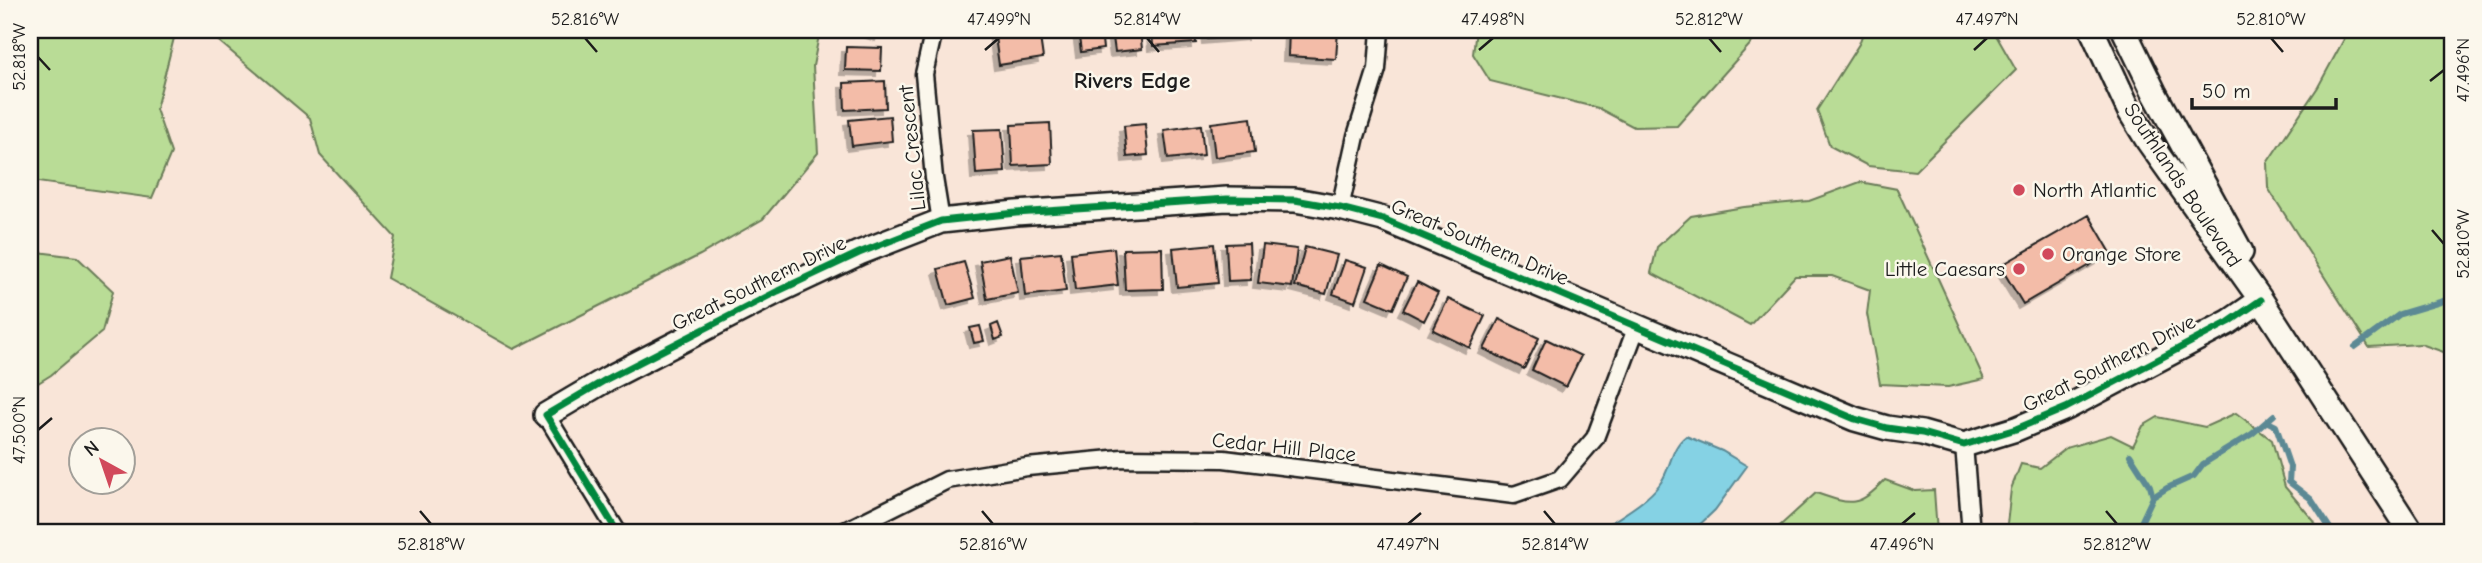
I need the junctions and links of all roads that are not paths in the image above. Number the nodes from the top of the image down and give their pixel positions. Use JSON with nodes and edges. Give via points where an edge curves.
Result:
{"nodes":[{"id":1,"x":934,"y":30,"type":"edge"},
{"id":2,"x":1380,"y":30,"type":"edge"},
{"id":3,"x":2092,"y":30,"type":"edge"},
{"id":4,"x":2124,"y":30,"type":"edge"},
{"id":5,"x":1340,"y":208,"type":"junction"},
{"id":6,"x":941,"y":221,"type":"junction"},
{"id":7,"x":2261,"y":300,"type":"junction"},
{"id":8,"x":1637,"y":327,"type":"junction"},
{"id":9,"x":546,"y":415,"type":"joint"},
{"id":10,"x":1964,"y":445,"type":"junction"},
{"id":11,"x":618,"y":533,"type":"edge"},
{"id":12,"x":841,"y":533,"type":"edge"},
{"id":13,"x":1971,"y":533,"type":"edge"},
{"id":14,"x":2412,"y":533,"type":"edge"}],
"edges":[{"from":1,"to":6,"type":"street","name":"Lilac Crescent","via":[[924,74]]},
{"from":2,"to":5,"type":"street","via":[[1377,69]]},
{"from":3,"to":7,"type":"street","name":"Southlands Boulevard","via":[[2148,141]]},
{"from":4,"to":7,"type":"street","name":"Southlands Boulevard","via":[[2239,247]]},
{"from":5,"to":6,"type":"street","name":"Great Southern Drive","via":[[1295,200],[1227,199]]},
{"from":5,"to":8,"type":"street","name":"Great Southern Drive","via":[[1382,219]]},
{"from":6,"to":9,"type":"street","name":"Great Southern Drive","via":[[778,291]]},
{"from":7,"to":10,"type":"street","name":"Great Southern Drive","via":[[2229,322],[2066,408]]},
{"from":7,"to":14,"type":"street","name":"Southlands Boulevard"},
{"from":8,"to":10,"type":"street","name":"Great Southern Drive","via":[[1855,419]]},
{"from":8,"to":12,"type":"street","name":"Cedar Hill Place","via":[[1595,438],[1560,479],[1514,495],[1224,458],[1122,458],[947,480]]},
{"from":9,"to":11,"type":"street"},
{"from":10,"to":13,"type":"street"}]}
